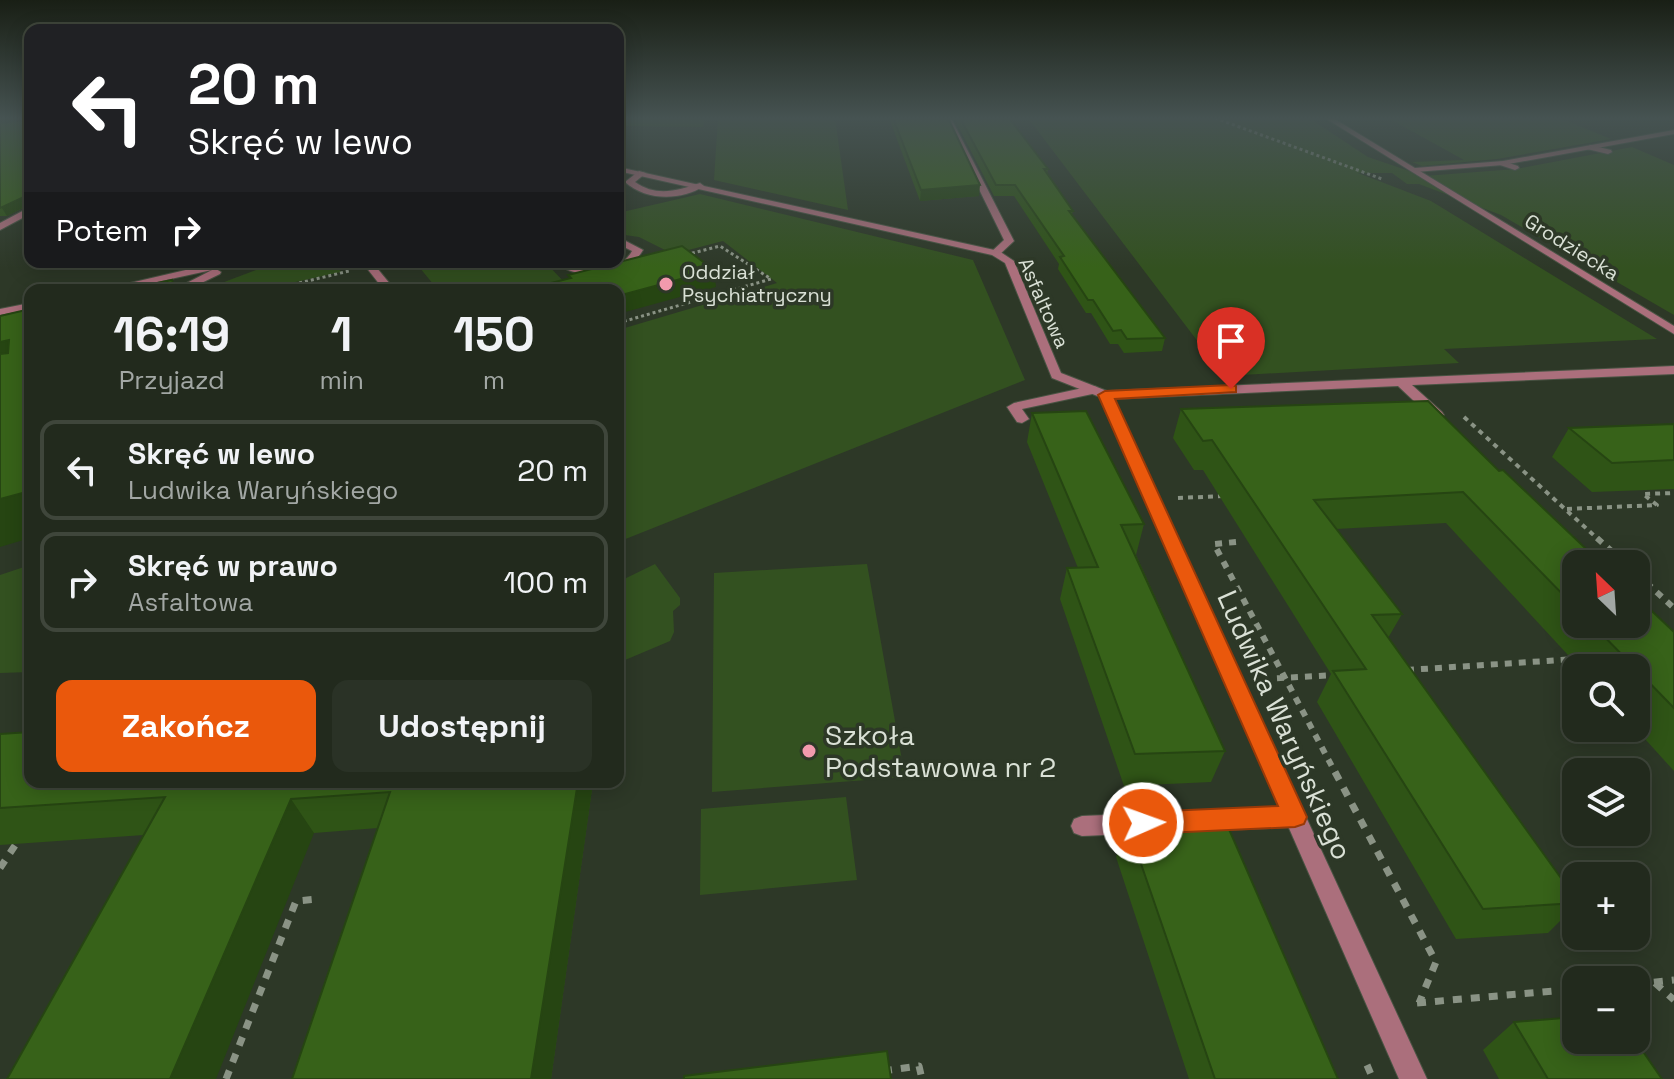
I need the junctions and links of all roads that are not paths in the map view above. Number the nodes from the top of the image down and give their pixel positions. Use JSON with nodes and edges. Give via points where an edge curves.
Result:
{"nodes":[{"id":1,"x":972,"y":168,"type":"edge"},
{"id":2,"x":1412,"y":168,"type":"edge"},
{"id":3,"x":1436,"y":168,"type":"edge"},
{"id":4,"x":624,"y":170,"type":"edge"},
{"id":5,"x":1415,"y":170,"type":"junction"},
{"id":6,"x":642,"y":173,"type":"junction"},
{"id":7,"x":629,"y":182,"type":"junction"},
{"id":8,"x":624,"y":183,"type":"edge"},
{"id":9,"x":700,"y":186,"type":"junction"},
{"id":10,"x":24,"y":213,"type":"edge"},
{"id":11,"x":0,"y":227,"type":"edge"},
{"id":12,"x":624,"y":243,"type":"edge"},
{"id":13,"x":995,"y":253,"type":"junction"},
{"id":14,"x":624,"y":264,"type":"edge"},
{"id":15,"x":206,"y":268,"type":"edge"},
{"id":16,"x":221,"y":268,"type":"edge"},
{"id":17,"x":372,"y":268,"type":"edge"},
{"id":18,"x":572,"y":268,"type":"edge"},
{"id":19,"x":604,"y":268,"type":"edge"},
{"id":20,"x":132,"y":284,"type":"edge"},
{"id":21,"x":190,"y":284,"type":"edge"},
{"id":22,"x":385,"y":284,"type":"edge"},
{"id":23,"x":24,"y":307,"type":"edge"},
{"id":24,"x":0,"y":312,"type":"edge"},
{"id":25,"x":1674,"y":331,"type":"edge"},
{"id":26,"x":1674,"y":370,"type":"edge"},
{"id":27,"x":1400,"y":381,"type":"junction"},
{"id":28,"x":1099,"y":392,"type":"junction"},
{"id":29,"x":1022,"y":419,"type":"dead end"},
{"id":30,"x":1444,"y":422,"type":"edge"},
{"id":31,"x":1295,"y":817,"type":"junction"},
{"id":32,"x":1082,"y":826,"type":"dead end"},
{"id":33,"x":1413,"y":1079,"type":"edge"}],
"edges":[{"from":1,"to":13,"type":"street","via":[[1009,241]]},
{"from":2,"to":5,"type":"street","name":"Grodziecka"},
{"from":3,"to":5,"type":"street"},
{"from":4,"to":6,"type":"street","name":"Asfaltowa"},
{"from":5,"to":25,"type":"street","name":"Grodziecka"},
{"from":6,"to":7,"type":"street"},
{"from":6,"to":9,"type":"street","name":"Asfaltowa"},
{"from":7,"to":8,"type":"street"},
{"from":7,"to":9,"type":"street","via":[[657,195]]},
{"from":9,"to":13,"type":"street","name":"Asfaltowa"},
{"from":10,"to":11,"type":"street"},
{"from":12,"to":14,"type":"street","via":[[638,250]]},
{"from":13,"to":28,"type":"street","name":"Asfaltowa","via":[[1009,261],[1056,375]]},
{"from":15,"to":20,"type":"street"},
{"from":16,"to":21,"type":"street"},
{"from":17,"to":22,"type":"street"},
{"from":18,"to":19,"type":"street"},
{"from":23,"to":24,"type":"street"},
{"from":26,"to":27,"type":"street","name":"Asfaltowa"},
{"from":27,"to":28,"type":"street","name":"Asfaltowa"},
{"from":27,"to":30,"type":"street"},
{"from":28,"to":29,"type":"street","via":[[1014,407]]},
{"from":28,"to":31,"type":"street","name":"Ludwika Waryńskiego"},
{"from":31,"to":32,"type":"street"},
{"from":31,"to":33,"type":"street","name":"Ludwika Waryńskiego"}]}
